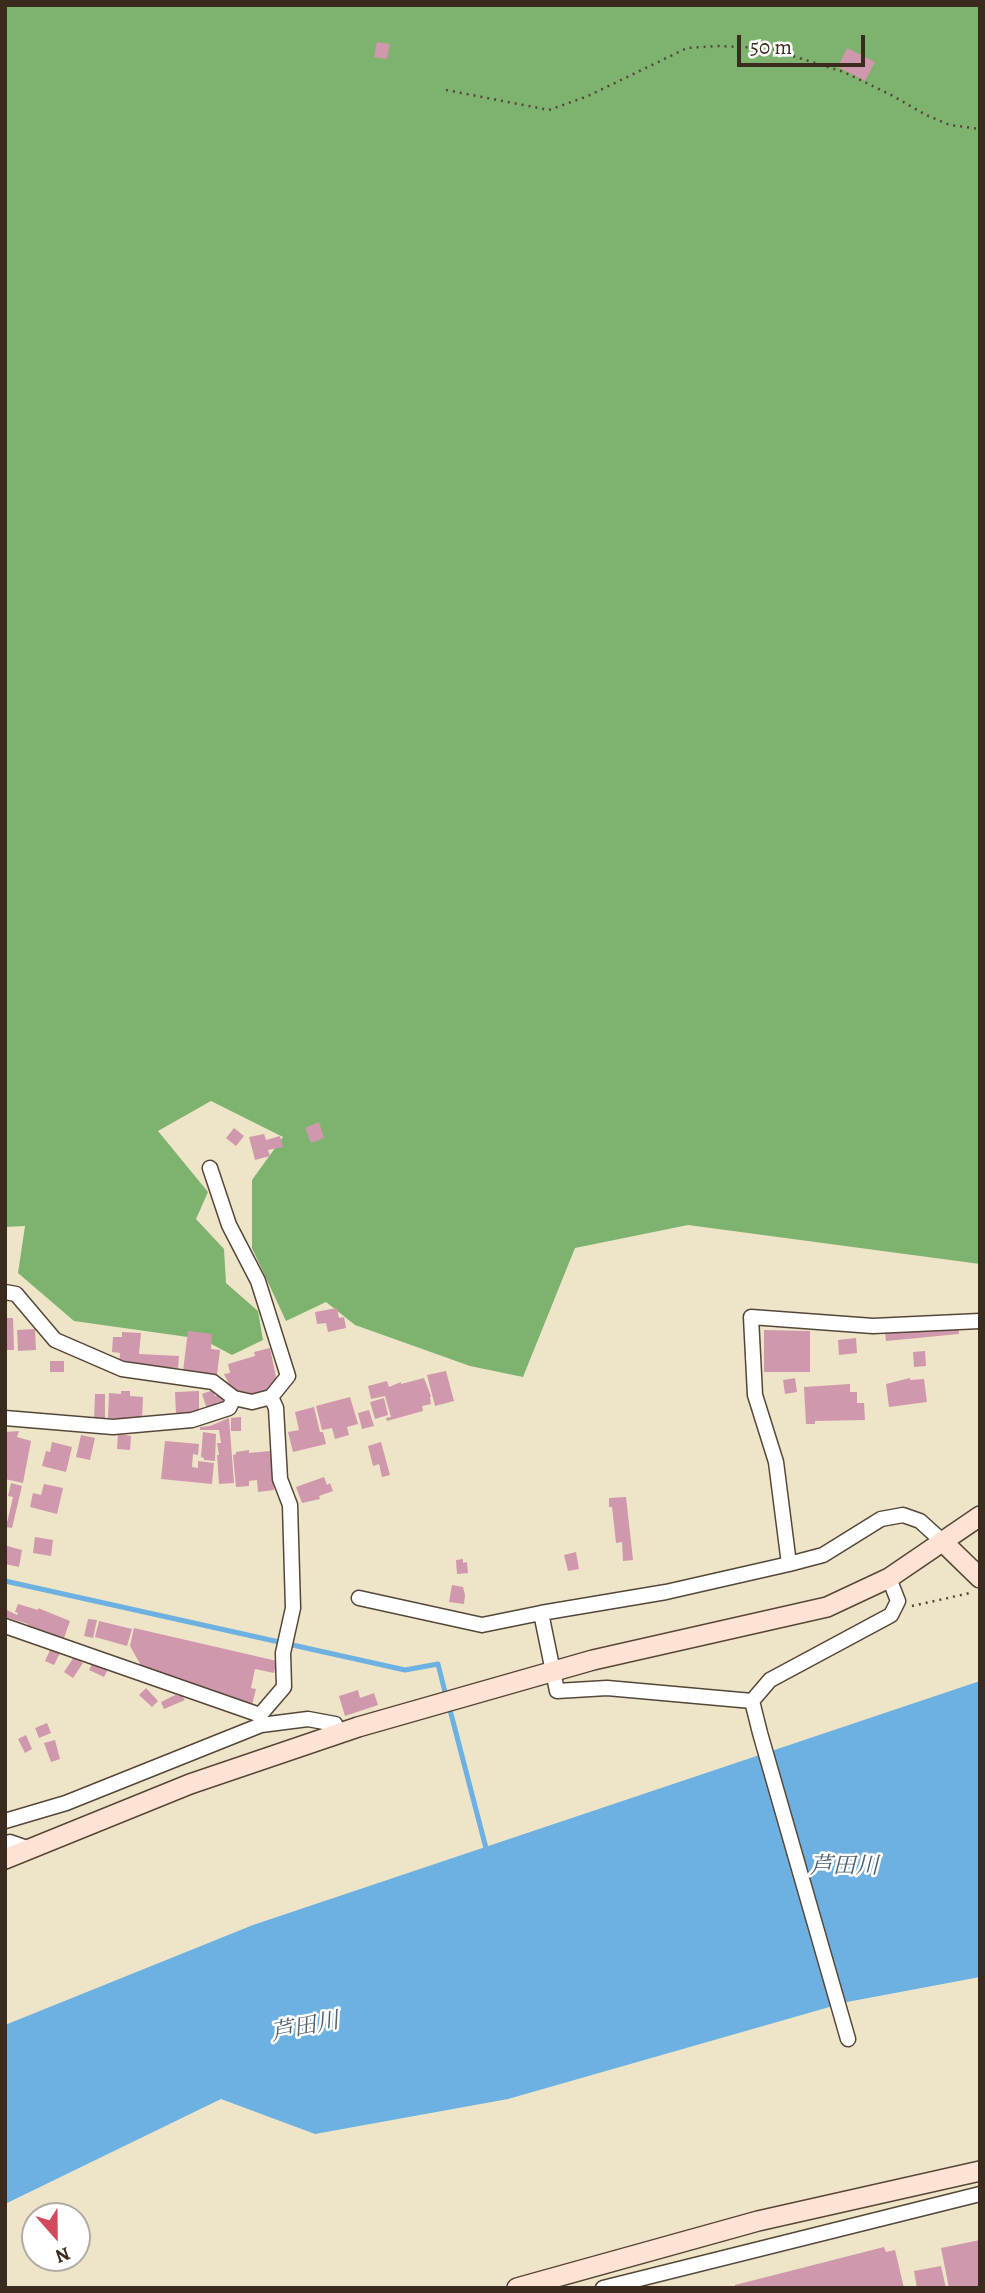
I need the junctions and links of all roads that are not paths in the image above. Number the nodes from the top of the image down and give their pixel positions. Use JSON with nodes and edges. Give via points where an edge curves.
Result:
{"nodes":[{"id":1,"x":210,"y":1168,"type":"dead end"},
{"id":2,"x":5,"y":1292,"type":"edge"},
{"id":3,"x":980,"y":1321,"type":"edge"},
{"id":4,"x":271,"y":1397,"type":"junction"},
{"id":5,"x":234,"y":1398,"type":"junction"},
{"id":6,"x":5,"y":1418,"type":"edge"},
{"id":7,"x":980,"y":1516,"type":"edge"},
{"id":8,"x":942,"y":1541,"type":"junction"},
{"id":9,"x":789,"y":1564,"type":"junction"},
{"id":10,"x":889,"y":1577,"type":"junction"},
{"id":11,"x":980,"y":1578,"type":"edge"},
{"id":12,"x":359,"y":1598,"type":"dead end"},
{"id":13,"x":541,"y":1613,"type":"junction"},
{"id":14,"x":5,"y":1626,"type":"edge"},
{"id":15,"x":554,"y":1671,"type":"junction"},
{"id":16,"x":752,"y":1701,"type":"junction"},
{"id":17,"x":260,"y":1720,"type":"junction"},
{"id":18,"x":338,"y":1733,"type":"junction"},
{"id":19,"x":5,"y":1821,"type":"edge"},
{"id":20,"x":5,"y":1843,"type":"edge"},
{"id":21,"x":30,"y":1849,"type":"junction"},
{"id":22,"x":5,"y":1859,"type":"edge"},
{"id":23,"x":848,"y":2039,"type":"dead end"},
{"id":24,"x":980,"y":2171,"type":"edge"},
{"id":25,"x":980,"y":2194,"type":"edge"},
{"id":26,"x":517,"y":2288,"type":"edge"},
{"id":27,"x":603,"y":2288,"type":"edge"}],
"edges":[{"from":1,"to":4,"type":"street","via":[[229,1225],[258,1281],[288,1376]]},
{"from":2,"to":5,"type":"street","via":[[16,1294],[55,1340],[122,1369],[213,1381]]},
{"from":3,"to":9,"type":"street","via":[[873,1326],[751,1317],[755,1395],[776,1462]]},
{"from":4,"to":5,"type":"street","via":[[253,1402]]},
{"from":4,"to":17,"type":"street","via":[[276,1408],[280,1479],[290,1505],[293,1608],[283,1653],[284,1687]]},
{"from":5,"to":6,"type":"street","via":[[229,1408],[192,1420],[113,1427]]},
{"from":7,"to":8,"type":"street"},
{"from":8,"to":9,"type":"street","via":[[920,1521],[903,1515],[881,1520],[823,1555]]},
{"from":8,"to":10,"type":"street"},
{"from":8,"to":11,"type":"street"},
{"from":9,"to":13,"type":"street","via":[[666,1592]]},
{"from":10,"to":15,"type":"street","via":[[827,1607]]},
{"from":10,"to":16,"type":"street","via":[[898,1601],[891,1615],[770,1680]]},
{"from":12,"to":13,"type":"street","via":[[482,1625]]},
{"from":13,"to":15,"type":"street"},
{"from":14,"to":17,"type":"street"},
{"from":15,"to":16,"type":"street","via":[[557,1691],[607,1688]]},
{"from":15,"to":18,"type":"street"},
{"from":16,"to":23,"type":"street"},
{"from":17,"to":18,"type":"street","via":[[309,1718],[335,1724]]},
{"from":17,"to":19,"type":"street","via":[[66,1804]]},
{"from":18,"to":21,"type":"street","via":[[190,1784]]},
{"from":20,"to":21,"type":"street"},
{"from":21,"to":22,"type":"street"},
{"from":24,"to":26,"type":"street","via":[[758,2221]]},
{"from":25,"to":27,"type":"street"}]}
